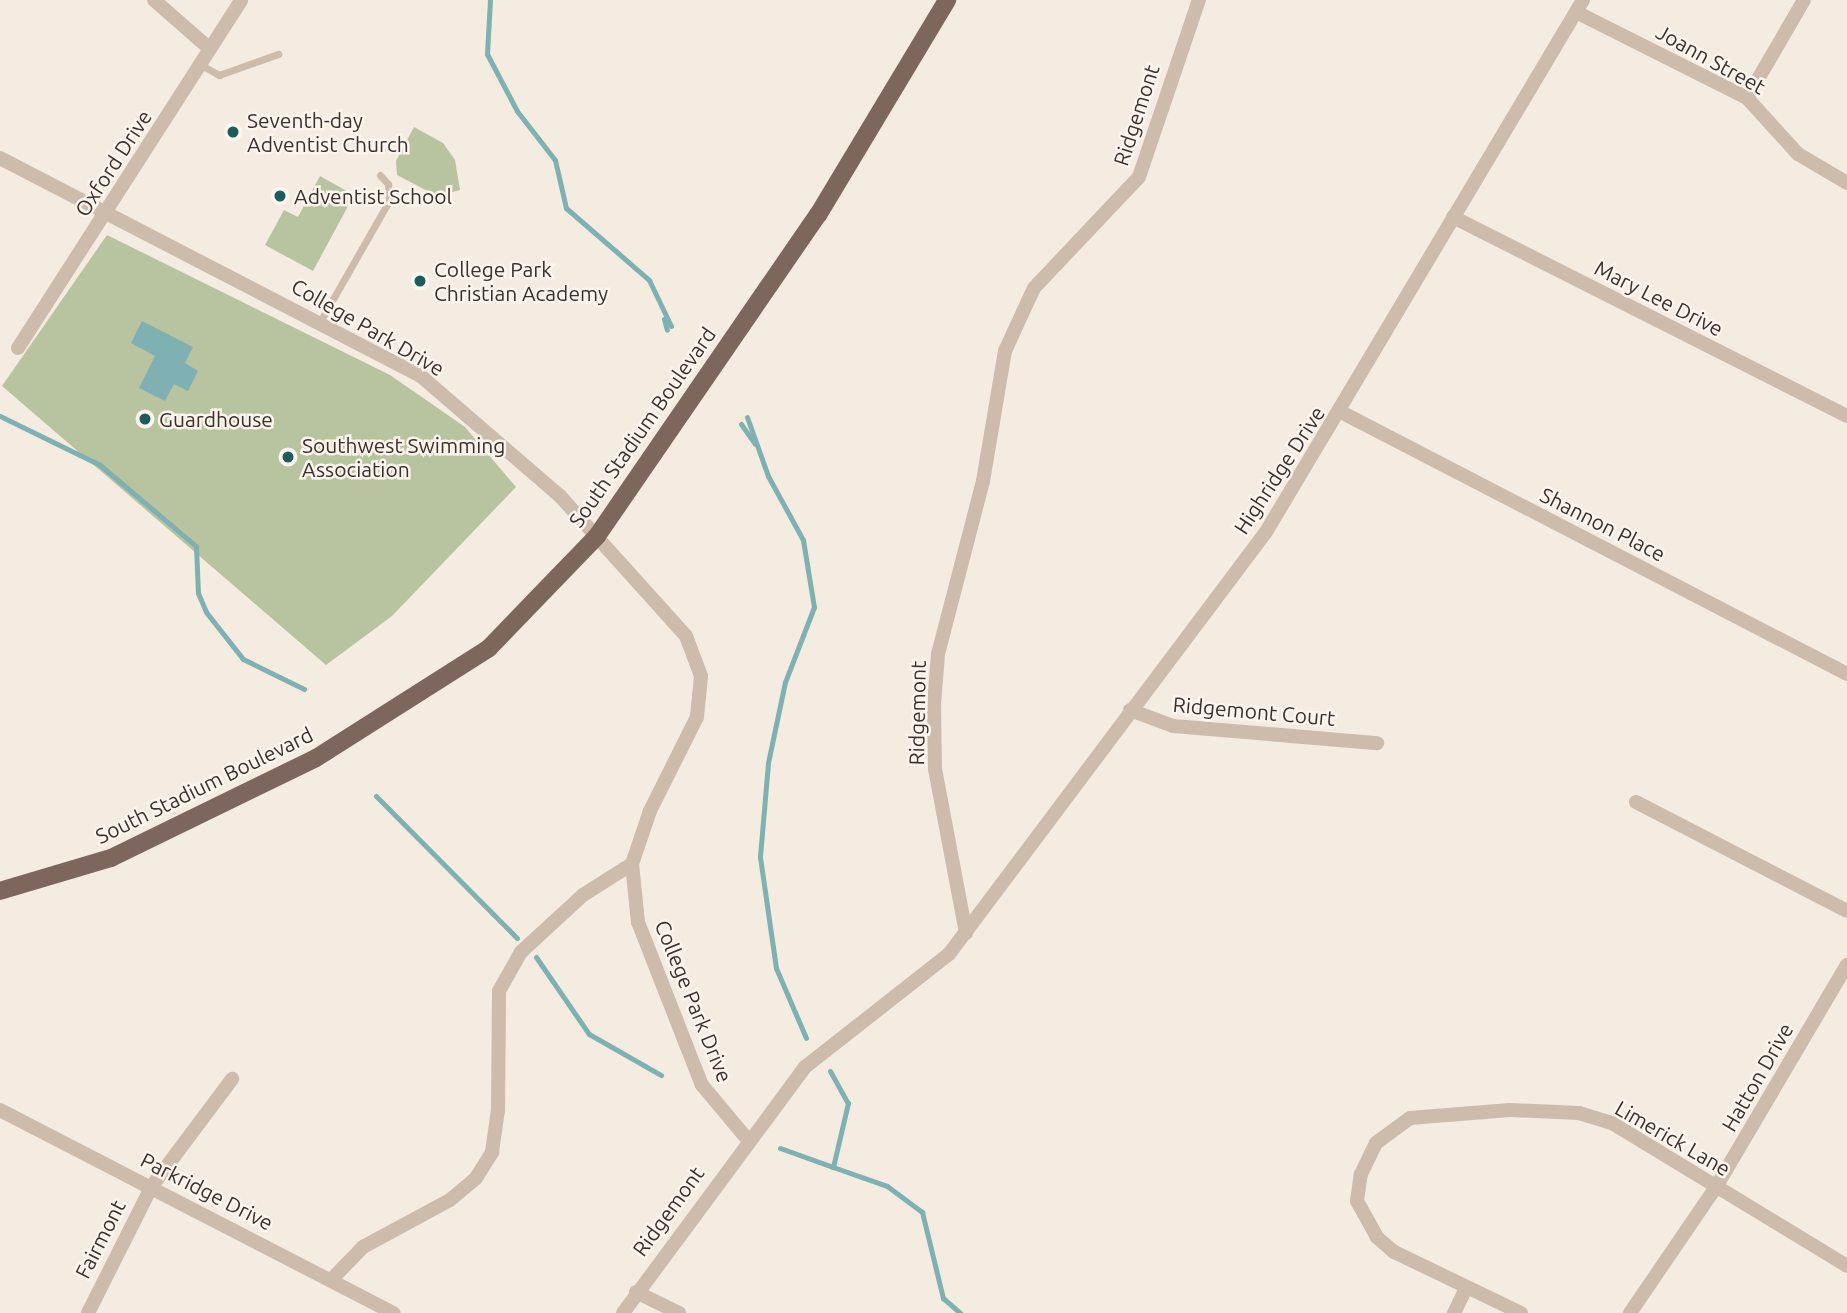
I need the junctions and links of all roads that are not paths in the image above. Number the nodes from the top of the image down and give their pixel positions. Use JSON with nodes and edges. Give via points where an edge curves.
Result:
{"nodes":[{"id":1,"x":154,"y":0,"type":"edge"},
{"id":2,"x":241,"y":0,"type":"edge"},
{"id":3,"x":947,"y":0,"type":"edge"},
{"id":4,"x":1199,"y":0,"type":"edge"},
{"id":5,"x":1804,"y":0,"type":"edge"},
{"id":6,"x":1580,"y":6,"type":"edge"},
{"id":7,"x":210,"y":49,"type":"junction"},
{"id":8,"x":278,"y":54,"type":"dead end"},
{"id":9,"x":201,"y":65,"type":"junction"},
{"id":10,"x":1747,"y":97,"type":"junction"},
{"id":11,"x":0,"y":158,"type":"edge"},
{"id":12,"x":380,"y":175,"type":"dead end"},
{"id":13,"x":1847,"y":183,"type":"edge"},
{"id":14,"x":106,"y":212,"type":"junction"},
{"id":15,"x":1453,"y":217,"type":"junction"},
{"id":16,"x":321,"y":320,"type":"junction"},
{"id":17,"x":18,"y":348,"type":"dead end"},
{"id":18,"x":1341,"y":412,"type":"junction"},
{"id":19,"x":1847,"y":416,"type":"edge"},
{"id":20,"x":597,"y":536,"type":"junction"},
{"id":21,"x":1847,"y":674,"type":"edge"},
{"id":22,"x":1130,"y":710,"type":"junction"},
{"id":23,"x":1377,"y":743,"type":"dead end"},
{"id":24,"x":1636,"y":802,"type":"dead end"},
{"id":25,"x":632,"y":864,"type":"junction"},
{"id":26,"x":0,"y":891,"type":"edge"},
{"id":27,"x":1847,"y":911,"type":"edge"},
{"id":28,"x":966,"y":933,"type":"junction"},
{"id":29,"x":1847,"y":964,"type":"edge"},
{"id":30,"x":232,"y":1079,"type":"dead end"},
{"id":31,"x":0,"y":1110,"type":"edge"},
{"id":32,"x":748,"y":1140,"type":"junction"},
{"id":33,"x":152,"y":1186,"type":"junction"},
{"id":34,"x":1716,"y":1187,"type":"junction"},
{"id":35,"x":1847,"y":1266,"type":"edge"},
{"id":36,"x":332,"y":1279,"type":"junction"},
{"id":37,"x":1465,"y":1290,"type":"junction"},
{"id":38,"x":636,"y":1292,"type":"junction"},
{"id":39,"x":88,"y":1313,"type":"edge"},
{"id":40,"x":394,"y":1313,"type":"edge"},
{"id":41,"x":623,"y":1313,"type":"edge"},
{"id":42,"x":679,"y":1313,"type":"edge"},
{"id":43,"x":1454,"y":1313,"type":"edge"},
{"id":44,"x":1521,"y":1313,"type":"edge"},
{"id":45,"x":1630,"y":1313,"type":"edge"}],
"edges":[{"from":1,"to":7,"type":"street"},
{"from":2,"to":7,"type":"street","name":"Oxford Drive"},
{"from":3,"to":20,"type":"main road","name":"South Stadium Boulevard","via":[[818,215]]},
{"from":4,"to":28,"type":"street","name":"Ridgemont","via":[[1139,177],[1034,288],[1005,351],[983,481],[939,654],[934,704],[936,769]]},
{"from":5,"to":10,"type":"street"},
{"from":6,"to":10,"type":"street","name":"Joann Street"},
{"from":6,"to":15,"type":"street","name":"Highridge Drive"},
{"from":7,"to":9,"type":"street","name":"Oxford Drive"},
{"from":8,"to":9,"type":"lane","via":[[219,75]]},
{"from":9,"to":14,"type":"street","name":"Oxford Drive"},
{"from":10,"to":13,"type":"street","name":"Joann Street","via":[[1798,154]]},
{"from":11,"to":14,"type":"street","name":"College Park Drive"},
{"from":12,"to":16,"type":"lane","via":[[388,184],[389,201]]},
{"from":14,"to":16,"type":"street","name":"College Park Drive"},
{"from":14,"to":17,"type":"street","name":"Oxford Drive"},
{"from":15,"to":18,"type":"street","name":"Highridge Drive"},
{"from":15,"to":19,"type":"street","name":"Mary Lee Drive"},
{"from":16,"to":20,"type":"street","name":"College Park Drive","via":[[422,377]]},
{"from":18,"to":21,"type":"street","name":"Shannon Place"},
{"from":18,"to":22,"type":"street","name":"Highridge Drive","via":[[1266,532]]},
{"from":20,"to":25,"type":"street","name":"College Park Drive","via":[[686,636],[701,676],[696,717],[650,811]]},
{"from":20,"to":26,"type":"main road","name":"South Stadium Boulevard","via":[[489,648],[316,758],[111,858]]},
{"from":22,"to":23,"type":"street","name":"Ridgemont Court","via":[[1173,726]]},
{"from":22,"to":28,"type":"street","name":"Highridge Drive"},
{"from":24,"to":27,"type":"street"},
{"from":25,"to":32,"type":"street","name":"College Park Drive","via":[[638,922],[702,1085]]},
{"from":25,"to":36,"type":"street","via":[[583,895],[522,951],[499,991],[498,1110],[492,1152],[476,1178],[450,1200],[363,1247]]},
{"from":28,"to":32,"type":"street","name":"Ridgemont","via":[[948,954],[830,1042]]},
{"from":29,"to":34,"type":"street","name":"Hatton Drive"},
{"from":30,"to":33,"type":"street","name":"Fairmont"},
{"from":31,"to":33,"type":"street","name":"Parkridge Drive"},
{"from":32,"to":38,"type":"street","name":"Ridgemont"},
{"from":33,"to":36,"type":"street","name":"Parkridge Drive"},
{"from":33,"to":39,"type":"street","name":"Fairmont"},
{"from":34,"to":35,"type":"street","name":"Limerick Lane"},
{"from":34,"to":37,"type":"street","name":"Limerick Lane","via":[[1612,1123],[1579,1113],[1510,1110],[1410,1118],[1376,1143],[1361,1174],[1357,1202],[1377,1237]]},
{"from":34,"to":45,"type":"street","name":"Hatton Drive"},
{"from":36,"to":40,"type":"street","name":"Parkridge Drive"},
{"from":37,"to":43,"type":"street"},
{"from":37,"to":44,"type":"street"},
{"from":38,"to":41,"type":"street","name":"Ridgemont"},
{"from":38,"to":42,"type":"street"}]}
